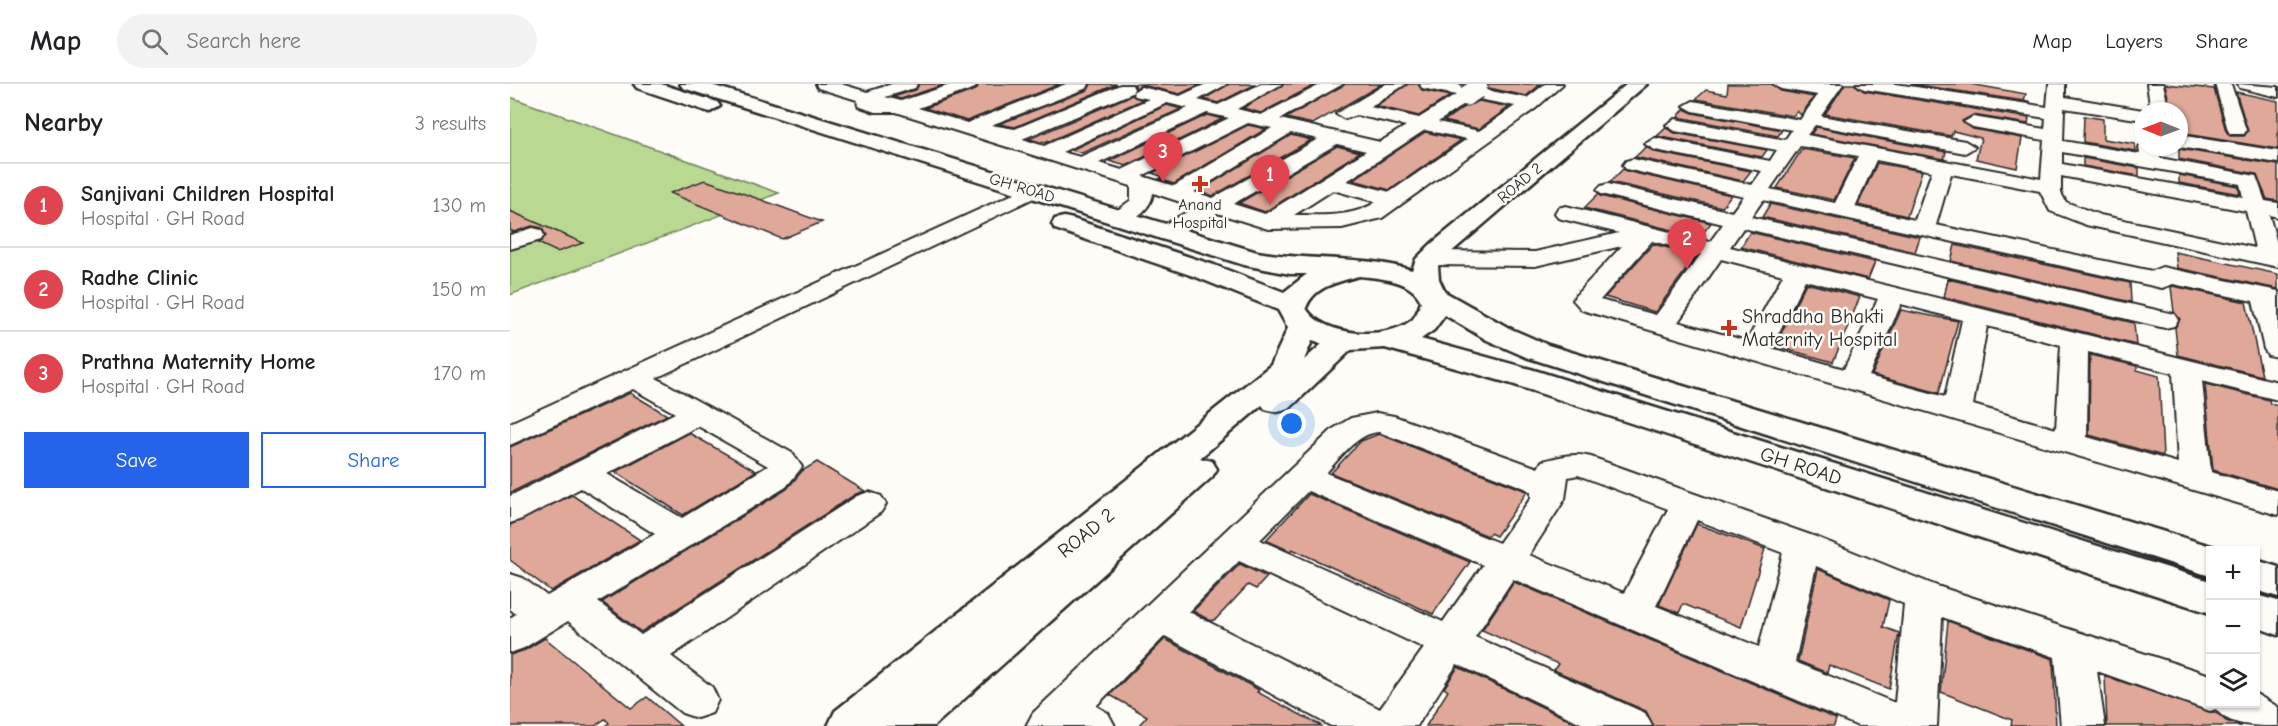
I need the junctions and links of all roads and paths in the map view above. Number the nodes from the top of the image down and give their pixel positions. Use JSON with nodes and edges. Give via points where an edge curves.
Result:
{"nodes":[{"id":1,"x":643,"y":84,"type":"edge"},
{"id":2,"x":689,"y":84,"type":"edge"},
{"id":3,"x":809,"y":84,"type":"edge"},
{"id":4,"x":909,"y":84,"type":"edge"},
{"id":5,"x":969,"y":84,"type":"edge"},
{"id":6,"x":1081,"y":84,"type":"edge"},
{"id":7,"x":1106,"y":84,"type":"edge"},
{"id":8,"x":1219,"y":84,"type":"edge"},
{"id":9,"x":1274,"y":84,"type":"edge"},
{"id":10,"x":1335,"y":84,"type":"edge"},
{"id":11,"x":1343,"y":84,"type":"edge"},
{"id":12,"x":1428,"y":84,"type":"edge"},
{"id":13,"x":1524,"y":84,"type":"edge"},
{"id":14,"x":1620,"y":84,"type":"edge"},
{"id":15,"x":1638,"y":84,"type":"edge"},
{"id":16,"x":1781,"y":84,"type":"edge"},
{"id":17,"x":1864,"y":84,"type":"edge"},
{"id":18,"x":2155,"y":84,"type":"edge"},
{"id":19,"x":2223,"y":84,"type":"edge"},
{"id":20,"x":2246,"y":84,"type":"edge"},
{"id":21,"x":838,"y":85,"type":"edge"},
{"id":22,"x":1551,"y":86,"type":"edge"},
{"id":23,"x":1901,"y":90,"type":"junction"},
{"id":24,"x":1133,"y":91,"type":"junction"},
{"id":25,"x":2035,"y":91,"type":"dead end"},
{"id":26,"x":1391,"y":92,"type":"edge"},
{"id":27,"x":2278,"y":92,"type":"edge"},
{"id":28,"x":1169,"y":95,"type":"edge"},
{"id":29,"x":870,"y":98,"type":"junction"},
{"id":30,"x":1476,"y":99,"type":"edge"},
{"id":31,"x":2158,"y":102,"type":"edge"},
{"id":32,"x":1424,"y":103,"type":"dead end"},
{"id":33,"x":1530,"y":104,"type":"junction"},
{"id":34,"x":1693,"y":106,"type":"dead end"},
{"id":35,"x":899,"y":107,"type":"junction"},
{"id":36,"x":1447,"y":108,"type":"junction"},
{"id":37,"x":1212,"y":109,"type":"junction"},
{"id":38,"x":1353,"y":109,"type":"junction"},
{"id":39,"x":960,"y":111,"type":"dead end"},
{"id":40,"x":2055,"y":112,"type":"edge"},
{"id":41,"x":1810,"y":115,"type":"edge"},
{"id":42,"x":2134,"y":115,"type":"edge"},
{"id":43,"x":1949,"y":118,"type":"dead end"},
{"id":44,"x":938,"y":119,"type":"junction"},
{"id":45,"x":1254,"y":119,"type":"junction"},
{"id":46,"x":1885,"y":119,"type":"junction"},
{"id":47,"x":1504,"y":120,"type":"junction"},
{"id":48,"x":1972,"y":122,"type":"junction"},
{"id":49,"x":1422,"y":124,"type":"junction"},
{"id":50,"x":1675,"y":125,"type":"dead end"},
{"id":51,"x":2214,"y":126,"type":"dead end"},
{"id":52,"x":1288,"y":127,"type":"junction"},
{"id":53,"x":2237,"y":130,"type":"junction"},
{"id":54,"x":1312,"y":132,"type":"junction"},
{"id":55,"x":2258,"y":133,"type":"dead end"},
{"id":56,"x":1482,"y":137,"type":"junction"},
{"id":57,"x":1334,"y":138,"type":"junction"},
{"id":58,"x":2188,"y":142,"type":"edge"},
{"id":59,"x":1655,"y":144,"type":"dead end"},
{"id":60,"x":1388,"y":146,"type":"junction"},
{"id":61,"x":1965,"y":147,"type":"junction"},
{"id":62,"x":2134,"y":148,"type":"edge"},
{"id":63,"x":2241,"y":151,"type":"junction"},
{"id":64,"x":1044,"y":153,"type":"junction"},
{"id":65,"x":1869,"y":153,"type":"junction"},
{"id":66,"x":1457,"y":156,"type":"junction"},
{"id":67,"x":2154,"y":156,"type":"edge"},
{"id":68,"x":2278,"y":157,"type":"edge"},
{"id":69,"x":1364,"y":161,"type":"junction"},
{"id":70,"x":1081,"y":164,"type":"junction"},
{"id":71,"x":1632,"y":165,"type":"dead end"},
{"id":72,"x":1775,"y":168,"type":"junction"},
{"id":73,"x":1950,"y":168,"type":"junction"},
{"id":74,"x":1427,"y":176,"type":"junction"},
{"id":75,"x":2051,"y":178,"type":"junction"},
{"id":76,"x":1132,"y":180,"type":"junction"},
{"id":77,"x":2249,"y":180,"type":"junction"},
{"id":78,"x":1330,"y":183,"type":"junction"},
{"id":79,"x":1608,"y":190,"type":"dead end"},
{"id":80,"x":1758,"y":193,"type":"junction"},
{"id":81,"x":1176,"y":194,"type":"junction"},
{"id":82,"x":1395,"y":200,"type":"junction"},
{"id":83,"x":1003,"y":204,"type":"junction"},
{"id":84,"x":1216,"y":206,"type":"junction"},
{"id":85,"x":2256,"y":206,"type":"junction"},
{"id":86,"x":1039,"y":209,"type":"junction"},
{"id":87,"x":2278,"y":210,"type":"edge"},
{"id":88,"x":1842,"y":211,"type":"junction"},
{"id":89,"x":1566,"y":213,"type":"dead end"},
{"id":90,"x":1118,"y":218,"type":"junction"},
{"id":91,"x":1738,"y":221,"type":"junction"},
{"id":92,"x":1268,"y":222,"type":"junction"},
{"id":93,"x":1934,"y":231,"type":"junction"},
{"id":94,"x":1166,"y":233,"type":"junction"},
{"id":95,"x":1646,"y":234,"type":"junction"},
{"id":96,"x":533,"y":235,"type":"dead end"},
{"id":97,"x":2159,"y":236,"type":"junction"},
{"id":98,"x":510,"y":242,"type":"edge"},
{"id":99,"x":1716,"y":251,"type":"junction"},
{"id":100,"x":1431,"y":258,"type":"junction"},
{"id":101,"x":2274,"y":259,"type":"edge"},
{"id":102,"x":1934,"y":266,"type":"junction"},
{"id":103,"x":1358,"y":268,"type":"junction"},
{"id":104,"x":1797,"y":271,"type":"junction"},
{"id":105,"x":1393,"y":272,"type":"junction"},
{"id":106,"x":2162,"y":278,"type":"junction"},
{"id":107,"x":1431,"y":295,"type":"junction"},
{"id":108,"x":1892,"y":295,"type":"junction"},
{"id":109,"x":2271,"y":298,"type":"edge"},
{"id":110,"x":1921,"y":302,"type":"junction"},
{"id":111,"x":1297,"y":316,"type":"junction"},
{"id":112,"x":1976,"y":316,"type":"junction"},
{"id":113,"x":2165,"y":320,"type":"junction"},
{"id":114,"x":1662,"y":325,"type":"junction"},
{"id":115,"x":1390,"y":340,"type":"junction"},
{"id":116,"x":2075,"y":340,"type":"junction"},
{"id":117,"x":1341,"y":342,"type":"junction"},
{"id":118,"x":2278,"y":348,"type":"edge"},
{"id":119,"x":1755,"y":352,"type":"junction"},
{"id":120,"x":2178,"y":366,"type":"junction"},
{"id":121,"x":633,"y":377,"type":"junction"},
{"id":122,"x":1853,"y":380,"type":"junction"},
{"id":123,"x":2278,"y":391,"type":"edge"},
{"id":124,"x":1957,"y":410,"type":"junction"},
{"id":125,"x":698,"y":413,"type":"junction"},
{"id":126,"x":510,"y":435,"type":"edge"},
{"id":127,"x":2071,"y":443,"type":"junction"},
{"id":128,"x":582,"y":474,"type":"junction"},
{"id":129,"x":1303,"y":476,"type":"junction"},
{"id":130,"x":2195,"y":479,"type":"junction"},
{"id":131,"x":1548,"y":487,"type":"junction"},
{"id":132,"x":1688,"y":503,"type":"junction"},
{"id":133,"x":2278,"y":503,"type":"edge"},
{"id":134,"x":869,"y":504,"type":"dead end"},
{"id":135,"x":510,"y":511,"type":"edge"},
{"id":136,"x":682,"y":534,"type":"junction"},
{"id":137,"x":1234,"y":543,"type":"junction"},
{"id":138,"x":1803,"y":546,"type":"junction"},
{"id":139,"x":2206,"y":559,"type":"edge"},
{"id":140,"x":1506,"y":560,"type":"junction"},
{"id":141,"x":2260,"y":576,"type":"edge"},
{"id":142,"x":2278,"y":582,"type":"edge"},
{"id":143,"x":510,"y":588,"type":"edge"},
{"id":144,"x":2206,"y":595,"type":"edge"},
{"id":145,"x":1924,"y":596,"type":"junction"},
{"id":146,"x":558,"y":609,"type":"junction"},
{"id":147,"x":2260,"y":612,"type":"edge"},
{"id":148,"x":1632,"y":613,"type":"junction"},
{"id":149,"x":1161,"y":615,"type":"junction"},
{"id":150,"x":2278,"y":618,"type":"edge"},
{"id":151,"x":510,"y":638,"type":"edge"},
{"id":152,"x":1450,"y":643,"type":"junction"},
{"id":153,"x":2074,"y":648,"type":"junction"},
{"id":154,"x":640,"y":656,"type":"junction"},
{"id":155,"x":1773,"y":671,"type":"junction"},
{"id":156,"x":2206,"y":691,"type":"edge"},
{"id":157,"x":697,"y":700,"type":"dead end"},
{"id":158,"x":2243,"y":708,"type":"edge"},
{"id":159,"x":1069,"y":720,"type":"edge"},
{"id":160,"x":852,"y":726,"type":"edge"},
{"id":161,"x":901,"y":726,"type":"edge"},
{"id":162,"x":1371,"y":726,"type":"edge"},
{"id":163,"x":1393,"y":726,"type":"edge"},
{"id":164,"x":1630,"y":726,"type":"edge"},
{"id":165,"x":1905,"y":726,"type":"edge"},
{"id":166,"x":1915,"y":726,"type":"edge"},
{"id":167,"x":2083,"y":726,"type":"edge"},
{"id":168,"x":2267,"y":726,"type":"edge"}],
"edges":[{"from":1,"to":83,"type":"main road","name":"GH ROAD"},
{"from":2,"to":86,"type":"main road","name":"GH ROAD"},
{"from":3,"to":21,"type":"street","via":[[810,89]]},
{"from":4,"to":29,"type":"street"},
{"from":5,"to":35,"type":"street"},
{"from":6,"to":24,"type":"street","via":[[975,125],[1017,135]]},
{"from":7,"to":24,"type":"street"},
{"from":8,"to":28,"type":"street"},
{"from":9,"to":37,"type":"street"},
{"from":10,"to":45,"type":"street"},
{"from":11,"to":26,"type":"street"},
{"from":12,"to":33,"type":"street"},
{"from":13,"to":22,"type":"street"},
{"from":14,"to":105,"type":"main road","name":"ROAD 2","via":[[1429,238]]},
{"from":15,"to":100,"type":"main road","name":"ROAD 2"},
{"from":16,"to":41,"type":"street"},
{"from":17,"to":23,"type":"street"},
{"from":18,"to":31,"type":"street"},
{"from":19,"to":53,"type":"street"},
{"from":20,"to":27,"type":"street"},
{"from":21,"to":29,"type":"street"},
{"from":22,"to":33,"type":"street"},
{"from":23,"to":40,"type":"street"},
{"from":23,"to":46,"type":"street"},
{"from":24,"to":28,"type":"street"},
{"from":25,"to":40,"type":"street"},
{"from":26,"to":38,"type":"street"},
{"from":28,"to":37,"type":"street"},
{"from":28,"to":64,"type":"street"},
{"from":29,"to":35,"type":"street"},
{"from":30,"to":36,"type":"street"},
{"from":30,"to":47,"type":"street"},
{"from":32,"to":36,"type":"street"},
{"from":33,"to":47,"type":"street"},
{"from":34,"to":41,"type":"street"},
{"from":35,"to":44,"type":"street"},
{"from":36,"to":49,"type":"street"},
{"from":37,"to":45,"type":"street"},
{"from":37,"to":70,"type":"street"},
{"from":38,"to":49,"type":"street"},
{"from":38,"to":54,"type":"street"},
{"from":39,"to":44,"type":"street"},
{"from":40,"to":42,"type":"street"},
{"from":40,"to":48,"type":"street"},
{"from":40,"to":62,"type":"street"},
{"from":40,"to":75,"type":"street"},
{"from":41,"to":46,"type":"street"},
{"from":41,"to":50,"type":"street"},
{"from":41,"to":65,"type":"street"},
{"from":41,"to":72,"type":"street"},
{"from":43,"to":48,"type":"street"},
{"from":44,"to":64,"type":"street"},
{"from":45,"to":52,"type":"street"},
{"from":45,"to":76,"type":"street"},
{"from":46,"to":61,"type":"street"},
{"from":47,"to":56,"type":"street"},
{"from":48,"to":61,"type":"street"},
{"from":49,"to":56,"type":"street"},
{"from":49,"to":60,"type":"street"},
{"from":51,"to":53,"type":"street"},
{"from":52,"to":54,"type":"street"},
{"from":52,"to":81,"type":"street"},
{"from":53,"to":55,"type":"street"},
{"from":54,"to":57,"type":"street"},
{"from":56,"to":66,"type":"street"},
{"from":57,"to":60,"type":"street"},
{"from":57,"to":84,"type":"street"},
{"from":58,"to":63,"type":"street"},
{"from":59,"to":72,"type":"street"},
{"from":60,"to":66,"type":"street"},
{"from":60,"to":69,"type":"street"},
{"from":61,"to":73,"type":"street"},
{"from":63,"to":68,"type":"street"},
{"from":63,"to":77,"type":"street"},
{"from":64,"to":70,"type":"street"},
{"from":65,"to":73,"type":"street"},
{"from":65,"to":88,"type":"street"},
{"from":66,"to":74,"type":"street"},
{"from":67,"to":77,"type":"street"},
{"from":69,"to":74,"type":"street"},
{"from":69,"to":78,"type":"street"},
{"from":70,"to":76,"type":"street"},
{"from":71,"to":80,"type":"street"},
{"from":72,"to":80,"type":"street"},
{"from":73,"to":75,"type":"street"},
{"from":73,"to":93,"type":"street"},
{"from":74,"to":82,"type":"street"},
{"from":75,"to":85,"type":"street"},
{"from":75,"to":97,"type":"street","via":[[2050,192],[2058,206]]},
{"from":76,"to":81,"type":"street"},
{"from":76,"to":90,"type":"street","via":[[1143,191],[1141,203]]},
{"from":77,"to":85,"type":"street"},
{"from":78,"to":82,"type":"street"},
{"from":78,"to":92,"type":"street"},
{"from":79,"to":91,"type":"street"},
{"from":80,"to":88,"type":"street"},
{"from":80,"to":91,"type":"street"},
{"from":81,"to":84,"type":"street"},
{"from":82,"to":92,"type":"street","via":[[1374,213],[1342,221]]},
{"from":83,"to":86,"type":"street"},
{"from":83,"to":121,"type":"street"},
{"from":84,"to":92,"type":"street"},
{"from":84,"to":94,"type":"street"},
{"from":85,"to":87,"type":"street"},
{"from":85,"to":101,"type":"street"},
{"from":86,"to":90,"type":"main road","name":"GH ROAD"},
{"from":86,"to":111,"type":"main road","name":"GH ROAD","via":[[1215,274]]},
{"from":88,"to":93,"type":"street"},
{"from":89,"to":95,"type":"street"},
{"from":90,"to":94,"type":"main road","name":"GH ROAD"},
{"from":91,"to":99,"type":"street"},
{"from":91,"to":102,"type":"street"},
{"from":93,"to":102,"type":"street"},
{"from":93,"to":106,"type":"street"},
{"from":94,"to":103,"type":"main road","name":"GH ROAD","via":[[1290,266]]},
{"from":95,"to":99,"type":"street"},
{"from":95,"to":100,"type":"street","via":[[1535,259]]},
{"from":95,"to":114,"type":"street","via":[[1586,300],[1591,305]]},
{"from":96,"to":98,"type":"street"},
{"from":97,"to":101,"type":"street"},
{"from":97,"to":106,"type":"street"},
{"from":99,"to":104,"type":"street"},
{"from":99,"to":114,"type":"street"},
{"from":100,"to":107,"type":"main road","via":[[1425,265]]},
{"from":102,"to":110,"type":"street"},
{"from":102,"to":113,"type":"street"},
{"from":103,"to":105,"type":"main road","name":"GH ROAD"},
{"from":103,"to":111,"type":"main road","name":"ROAD 2","via":[[1305,284],[1295,294]]},
{"from":104,"to":108,"type":"street"},
{"from":104,"to":119,"type":"street"},
{"from":105,"to":107,"type":"main road","name":"GH ROAD","via":[[1421,284]]},
{"from":106,"to":109,"type":"street"},
{"from":106,"to":113,"type":"street"},
{"from":107,"to":115,"type":"main road","via":[[1434,310],[1427,322],[1412,333]]},
{"from":107,"to":139,"type":"main road","name":"GH ROAD","via":[[1498,334],[1537,351]]},
{"from":108,"to":110,"type":"street"},
{"from":108,"to":122,"type":"street"},
{"from":109,"to":118,"type":"street"},
{"from":110,"to":112,"type":"street"},
{"from":111,"to":117,"type":"main road","name":"GH ROAD","via":[[1320,337]]},
{"from":111,"to":160,"type":"main road","name":"ROAD 2","via":[[1284,370]]},
{"from":112,"to":116,"type":"street"},
{"from":112,"to":124,"type":"street"},
{"from":113,"to":120,"type":"street"},
{"from":114,"to":119,"type":"street"},
{"from":115,"to":117,"type":"main road","name":"GH ROAD","via":[[1366,344]]},
{"from":115,"to":144,"type":"main road","name":"GH ROAD","via":[[1523,377]]},
{"from":116,"to":120,"type":"street"},
{"from":116,"to":127,"type":"street"},
{"from":117,"to":161,"type":"main road","name":"ROAD 2"},
{"from":119,"to":122,"type":"street"},
{"from":120,"to":123,"type":"street"},
{"from":120,"to":130,"type":"street"},
{"from":121,"to":125,"type":"street"},
{"from":121,"to":126,"type":"street"},
{"from":122,"to":124,"type":"street"},
{"from":124,"to":127,"type":"street"},
{"from":125,"to":128,"type":"street"},
{"from":125,"to":136,"type":"street","via":[[781,459],[786,466],[774,479]]},
{"from":127,"to":130,"type":"street"},
{"from":128,"to":135,"type":"street"},
{"from":128,"to":136,"type":"street"},
{"from":129,"to":131,"type":"street","via":[[1344,436],[1366,422],[1383,423]]},
{"from":129,"to":137,"type":"street"},
{"from":129,"to":140,"type":"street"},
{"from":130,"to":133,"type":"street"},
{"from":131,"to":132,"type":"street","via":[[1554,469],[1580,464]]},
{"from":131,"to":140,"type":"street","via":[[1548,499]]},
{"from":132,"to":138,"type":"street"},
{"from":132,"to":148,"type":"street"},
{"from":134,"to":154,"type":"street"},
{"from":136,"to":146,"type":"street"},
{"from":137,"to":149,"type":"street"},
{"from":137,"to":152,"type":"street"},
{"from":138,"to":145,"type":"street"},
{"from":138,"to":155,"type":"street"},
{"from":140,"to":148,"type":"street"},
{"from":140,"to":152,"type":"street"},
{"from":141,"to":142,"type":"main road"},
{"from":143,"to":146,"type":"street"},
{"from":145,"to":153,"type":"street"},
{"from":145,"to":166,"type":"street"},
{"from":146,"to":151,"type":"street"},
{"from":146,"to":154,"type":"street"},
{"from":147,"to":150,"type":"main road"},
{"from":148,"to":155,"type":"street"},
{"from":149,"to":159,"type":"street"},
{"from":149,"to":162,"type":"street"},
{"from":152,"to":163,"type":"street"},
{"from":152,"to":164,"type":"street"},
{"from":153,"to":156,"type":"street"},
{"from":153,"to":167,"type":"street"},
{"from":154,"to":157,"type":"street"},
{"from":155,"to":165,"type":"street"},
{"from":158,"to":168,"type":"street","via":[[2260,717]]}]}
